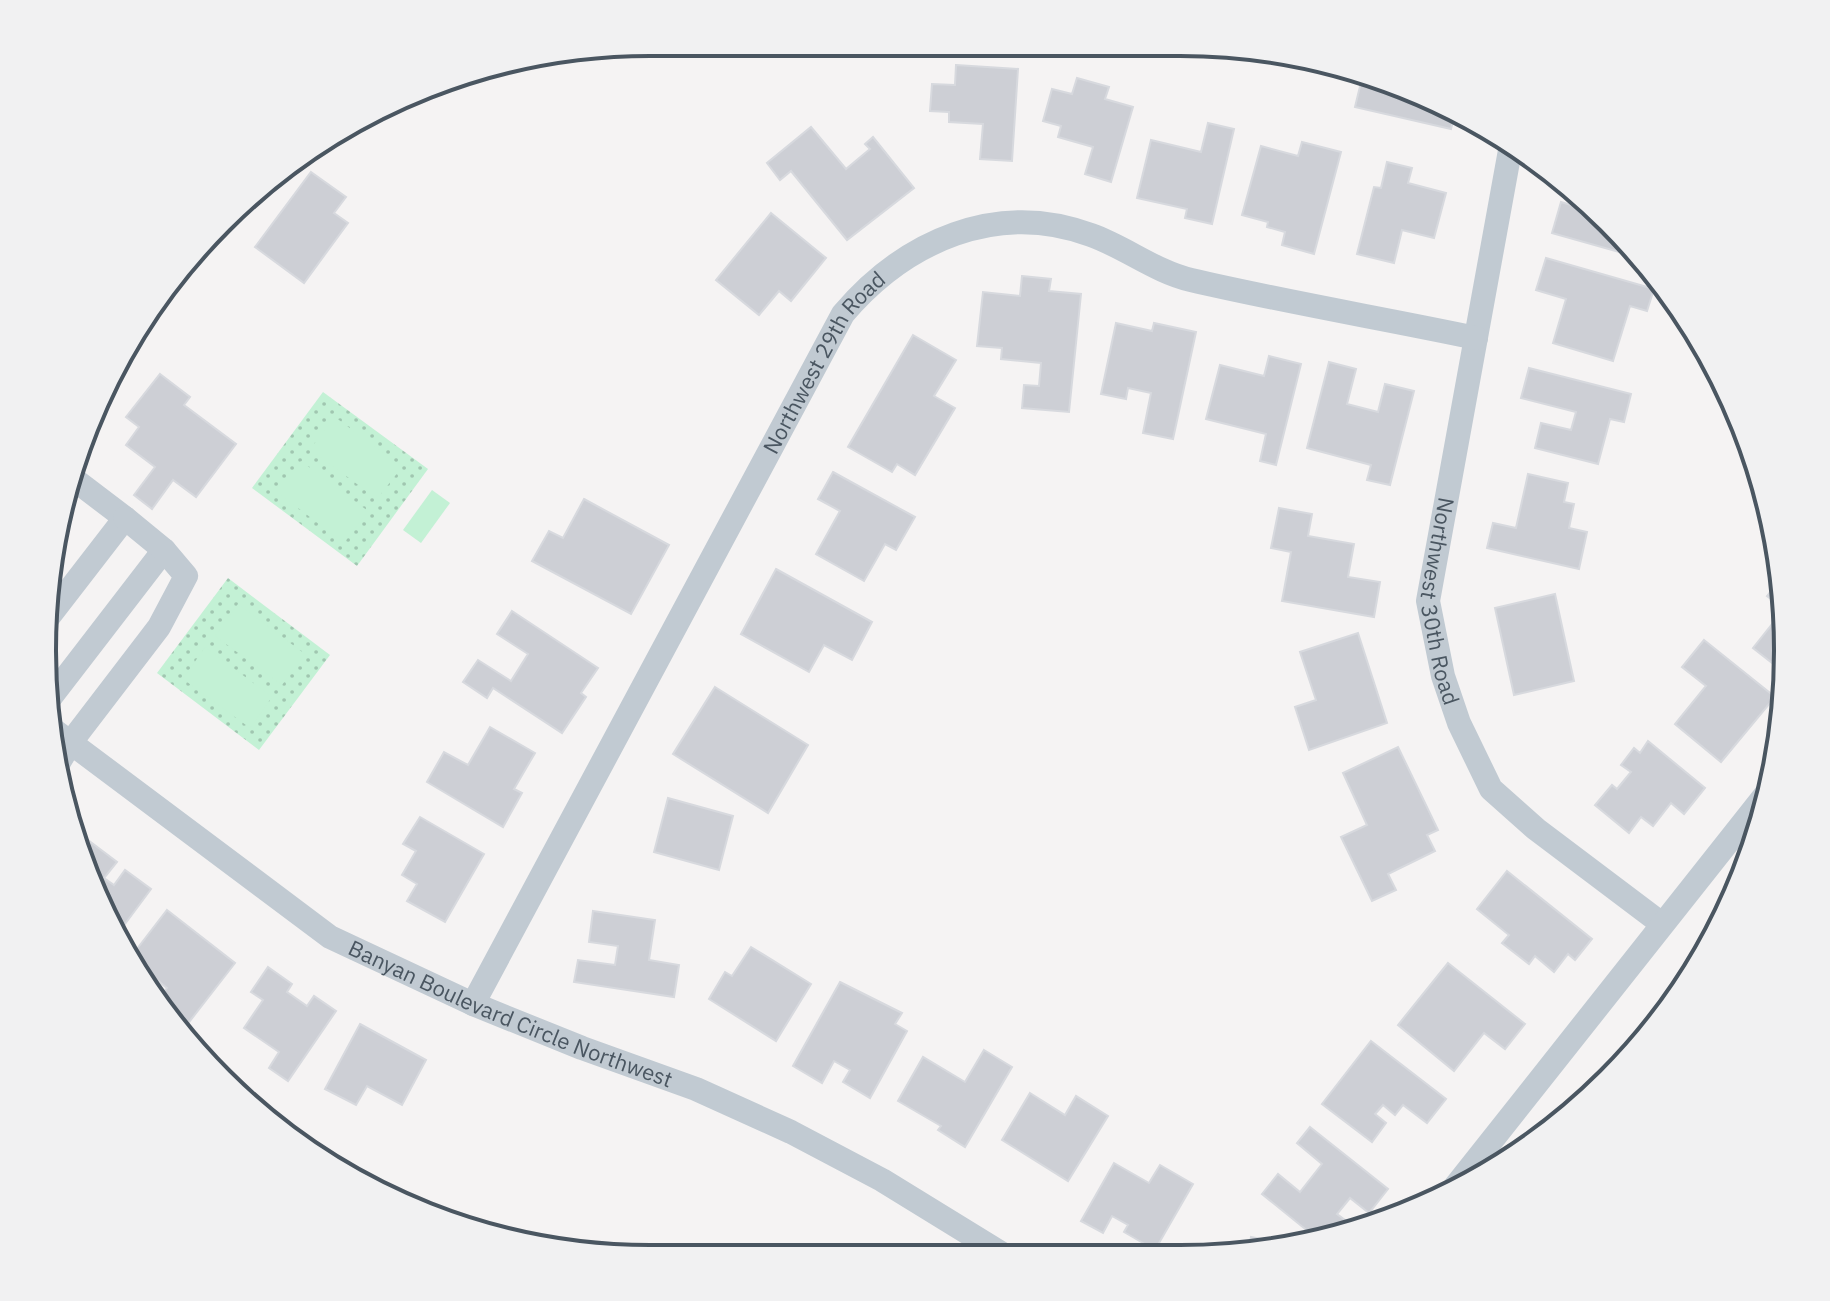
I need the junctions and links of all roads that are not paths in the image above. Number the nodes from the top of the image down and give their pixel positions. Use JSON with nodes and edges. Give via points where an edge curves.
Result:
{"nodes":[{"id":1,"x":1509,"y":155,"type":"edge"},
{"id":2,"x":1476,"y":338,"type":"junction"},
{"id":3,"x":80,"y":484,"type":"edge"},
{"id":4,"x":125,"y":518,"type":"junction"},
{"id":5,"x":164,"y":550,"type":"junction"},
{"id":6,"x":58,"y":605,"type":"edge"},
{"id":7,"x":57,"y":689,"type":"edge"},
{"id":8,"x":62,"y":736,"type":"edge"},
{"id":9,"x":71,"y":742,"type":"junction"},
{"id":10,"x":65,"y":752,"type":"edge"},
{"id":11,"x":1751,"y":812,"type":"edge"},
{"id":12,"x":1662,"y":924,"type":"junction"},
{"id":13,"x":473,"y":1004,"type":"junction"},
{"id":14,"x":1469,"y":1170,"type":"edge"},
{"id":15,"x":988,"y":1245,"type":"edge"}],
"edges":[{"from":1,"to":2,"type":"street","name":"Northwest 30th Road"},
{"from":2,"to":12,"type":"street","name":"Northwest 30th Road","via":[[1428,601],[1443,676],[1491,789]]},
{"from":2,"to":13,"type":"street","name":"Northwest 29th Road","via":[[1186,279],[1092,235],[1054,224],[975,228],[902,259],[843,314]]},
{"from":3,"to":4,"type":"street"},
{"from":4,"to":5,"type":"street"},
{"from":4,"to":6,"type":"street"},
{"from":5,"to":7,"type":"street"},
{"from":5,"to":9,"type":"street","via":[[186,576],[159,627]]},
{"from":8,"to":9,"type":"street","name":"Banyan Boulevard Circle Northwest"},
{"from":9,"to":10,"type":"street"},
{"from":9,"to":13,"type":"street","name":"Banyan Boulevard Circle Northwest","via":[[330,937]]},
{"from":11,"to":12,"type":"street"},
{"from":12,"to":14,"type":"street"},
{"from":13,"to":15,"type":"street","name":"Banyan Boulevard Circle Northwest","via":[[696,1089],[791,1132]]}]}
